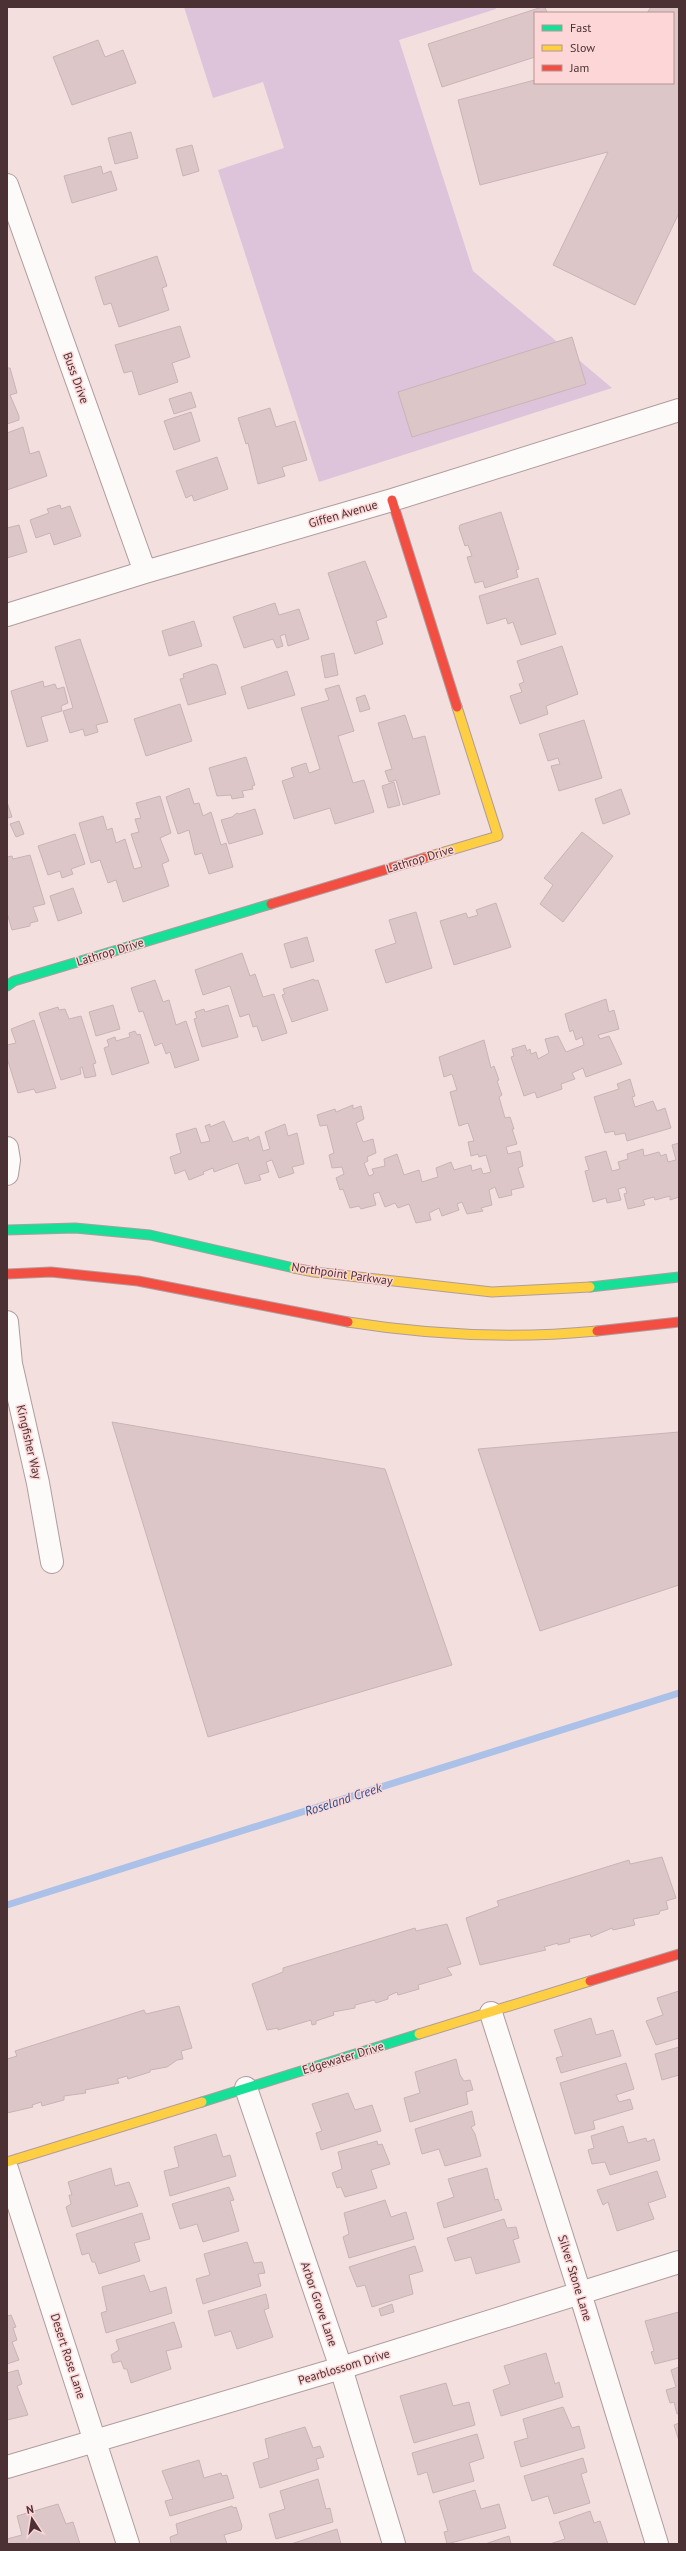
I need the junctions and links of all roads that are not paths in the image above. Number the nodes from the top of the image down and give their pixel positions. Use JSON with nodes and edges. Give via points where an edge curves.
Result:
{"nodes":[{"id":1,"x":7,"y":185,"type":"edge"},
{"id":2,"x":679,"y":410,"type":"edge"},
{"id":3,"x":392,"y":500,"type":"junction"},
{"id":4,"x":145,"y":572,"type":"junction"},
{"id":5,"x":7,"y":615,"type":"edge"},
{"id":6,"x":7,"y":986,"type":"edge"},
{"id":7,"x":7,"y":1148,"type":"edge"},
{"id":8,"x":7,"y":1174,"type":"edge"},
{"id":9,"x":7,"y":1230,"type":"edge"},
{"id":10,"x":7,"y":1274,"type":"edge"},
{"id":11,"x":679,"y":1277,"type":"edge"},
{"id":12,"x":7,"y":1322,"type":"edge"},
{"id":13,"x":679,"y":1322,"type":"edge"},
{"id":14,"x":52,"y":1562,"type":"dead end"},
{"id":15,"x":679,"y":1954,"type":"edge"},
{"id":16,"x":491,"y":2013,"type":"junction"},
{"id":17,"x":246,"y":2088,"type":"junction"},
{"id":18,"x":7,"y":2162,"type":"edge"},
{"id":19,"x":7,"y":2169,"type":"edge"},
{"id":20,"x":679,"y":2262,"type":"edge"},
{"id":21,"x":580,"y":2293,"type":"junction"},
{"id":22,"x":341,"y":2368,"type":"junction"},
{"id":23,"x":94,"y":2439,"type":"junction"},
{"id":24,"x":7,"y":2467,"type":"edge"},
{"id":25,"x":128,"y":2544,"type":"edge"},
{"id":26,"x":394,"y":2544,"type":"edge"},
{"id":27,"x":657,"y":2544,"type":"edge"}],
"edges":[{"from":1,"to":4,"type":"street","name":"Buss Drive"},
{"from":2,"to":3,"type":"street","name":"Giffen Avenue"},
{"from":3,"to":4,"type":"street","name":"Giffen Avenue"},
{"from":3,"to":6,"type":"street","name":"Lathrop Drive","via":[[498,836],[14,981]]},
{"from":4,"to":5,"type":"street","name":"Giffen Avenue"},
{"from":7,"to":8,"type":"street"},
{"from":9,"to":11,"type":"street","name":"Northpoint Parkway","via":[[75,1228],[150,1235],[314,1272],[492,1292],[604,1286]]},
{"from":10,"to":13,"type":"street","via":[[24,1271],[120,1277],[176,1286],[313,1316],[455,1334],[586,1332]]},
{"from":12,"to":14,"type":"street","name":"Kingfisher Way","via":[[11,1364],[38,1483]]},
{"from":15,"to":16,"type":"street","name":"Edgewater Drive"},
{"from":16,"to":17,"type":"street","name":"Edgewater Drive"},
{"from":16,"to":21,"type":"street","name":"Silver Stone Lane"},
{"from":17,"to":18,"type":"street","name":"Edgewater Drive"},
{"from":17,"to":22,"type":"street","name":"Arbor Grove Lane"},
{"from":19,"to":23,"type":"street","name":"Desert Rose Lane"},
{"from":20,"to":21,"type":"street","name":"Pearblossom Drive"},
{"from":21,"to":22,"type":"street","name":"Pearblossom Drive"},
{"from":21,"to":27,"type":"street","name":"Silver Stone Lane"},
{"from":22,"to":23,"type":"street","name":"Pearblossom Drive"},
{"from":22,"to":26,"type":"street","name":"Arbor Grove Lane"},
{"from":23,"to":24,"type":"street","name":"Pearblossom Drive"},
{"from":23,"to":25,"type":"street","name":"Desert Rose Lane"}]}
